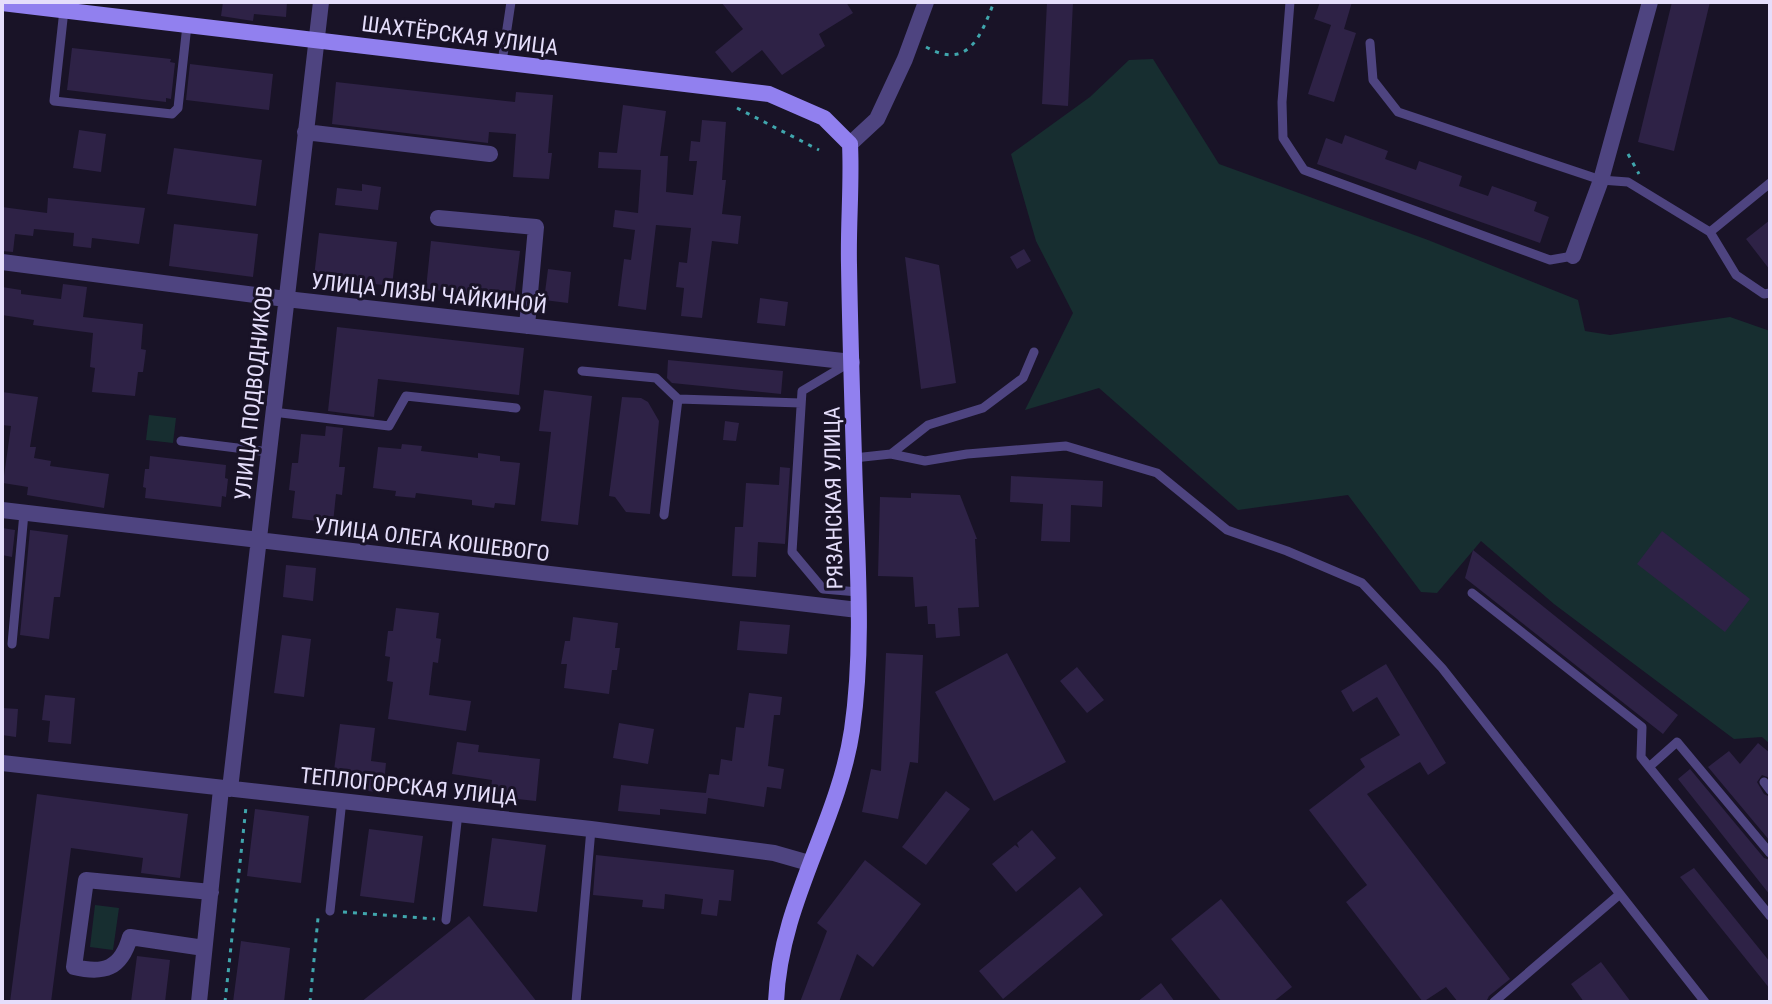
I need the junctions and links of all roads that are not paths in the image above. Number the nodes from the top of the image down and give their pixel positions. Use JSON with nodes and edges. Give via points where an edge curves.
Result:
{"nodes":[{"id":1,"x":321,"y":2,"type":"edge"},
{"id":2,"x":511,"y":2,"type":"edge"},
{"id":3,"x":926,"y":2,"type":"edge"},
{"id":4,"x":1290,"y":2,"type":"edge"},
{"id":5,"x":1650,"y":2,"type":"edge"},
{"id":6,"x":2,"y":3,"type":"edge"},
{"id":7,"x":64,"y":10,"type":"junction"},
{"id":8,"x":187,"y":25,"type":"junction"},
{"id":9,"x":316,"y":40,"type":"junction"},
{"id":10,"x":1370,"y":43,"type":"dead end"},
{"id":11,"x":502,"y":62,"type":"junction"},
{"id":12,"x":305,"y":132,"type":"junction"},
{"id":13,"x":850,"y":144,"type":"junction"},
{"id":14,"x":490,"y":154,"type":"dead end"},
{"id":15,"x":1601,"y":180,"type":"junction"},
{"id":16,"x":1770,"y":183,"type":"edge"},
{"id":17,"x":438,"y":218,"type":"dead end"},
{"id":18,"x":1710,"y":232,"type":"junction"},
{"id":19,"x":1573,"y":256,"type":"joint"},
{"id":20,"x":2,"y":262,"type":"edge"},
{"id":21,"x":1770,"y":293,"type":"edge"},
{"id":22,"x":286,"y":299,"type":"junction"},
{"id":23,"x":527,"y":326,"type":"junction"},
{"id":24,"x":1034,"y":352,"type":"dead end"},
{"id":25,"x":852,"y":362,"type":"junction"},
{"id":26,"x":582,"y":371,"type":"dead end"},
{"id":27,"x":678,"y":399,"type":"junction"},
{"id":28,"x":801,"y":403,"type":"junction"},
{"id":29,"x":516,"y":408,"type":"dead end"},
{"id":30,"x":273,"y":412,"type":"junction"},
{"id":31,"x":181,"y":441,"type":"dead end"},
{"id":32,"x":269,"y":452,"type":"junction"},
{"id":33,"x":891,"y":454,"type":"junction"},
{"id":34,"x":854,"y":458,"type":"junction"},
{"id":35,"x":2,"y":510,"type":"edge"},
{"id":36,"x":24,"y":513,"type":"junction"},
{"id":37,"x":664,"y":515,"type":"dead end"},
{"id":38,"x":259,"y":542,"type":"junction"},
{"id":39,"x":858,"y":592,"type":"junction"},
{"id":40,"x":1472,"y":593,"type":"dead end"},
{"id":41,"x":858,"y":610,"type":"junction"},
{"id":42,"x":12,"y":644,"type":"dead end"},
{"id":43,"x":2,"y":763,"type":"edge"},
{"id":44,"x":1649,"y":767,"type":"junction"},
{"id":45,"x":226,"y":789,"type":"junction"},
{"id":46,"x":342,"y":800,"type":"junction"},
{"id":47,"x":458,"y":813,"type":"junction"},
{"id":48,"x":591,"y":829,"type":"junction"},
{"id":49,"x":1770,"y":853,"type":"edge"},
{"id":50,"x":809,"y":863,"type":"junction"},
{"id":51,"x":211,"y":892,"type":"junction"},
{"id":52,"x":1620,"y":894,"type":"junction"},
{"id":53,"x":330,"y":911,"type":"road end"},
{"id":54,"x":1770,"y":916,"type":"edge"},
{"id":55,"x":446,"y":920,"type":"road end"},
{"id":56,"x":204,"y":948,"type":"junction"},
{"id":57,"x":199,"y":1002,"type":"edge"},
{"id":58,"x":576,"y":1002,"type":"edge"},
{"id":59,"x":776,"y":1002,"type":"edge"},
{"id":60,"x":1494,"y":1002,"type":"edge"},
{"id":61,"x":1705,"y":1002,"type":"edge"}],
"edges":[{"from":1,"to":9,"type":"street","name":"УЛИЦА ПОДВОДНИКОВ"},
{"from":2,"to":11,"type":"lane"},
{"from":3,"to":13,"type":"street","via":[[877,119]]},
{"from":4,"to":19,"type":"lane","via":[[1283,138],[1304,170],[1550,260]]},
{"from":5,"to":15,"type":"street"},
{"from":6,"to":7,"type":"main road","name":"ШАХТЁРСКАЯ УЛИЦА"},
{"from":7,"to":8,"type":"main road","name":"ШАХТЁРСКАЯ УЛИЦА"},
{"from":7,"to":8,"type":"lane","via":[[54,101],[172,114],[178,108]]},
{"from":8,"to":9,"type":"main road","name":"ШАХТЁРСКАЯ УЛИЦА"},
{"from":9,"to":11,"type":"main road","name":"ШАХТЁРСКАЯ УЛИЦА"},
{"from":9,"to":12,"type":"street","name":"УЛИЦА ПОДВОДНИКОВ"},
{"from":10,"to":15,"type":"lane","via":[[1373,80],[1398,112]]},
{"from":11,"to":13,"type":"main road","name":"ШАХТЁРСКАЯ УЛИЦА","via":[[769,94],[824,118]]},
{"from":12,"to":14,"type":"street"},
{"from":12,"to":22,"type":"street","name":"УЛИЦА ПОДВОДНИКОВ"},
{"from":13,"to":25,"type":"main road","name":"РЯЗАНСКАЯ УЛИЦА"},
{"from":15,"to":18,"type":"lane","via":[[1628,182]]},
{"from":15,"to":19,"type":"street"},
{"from":16,"to":18,"type":"lane"},
{"from":17,"to":23,"type":"street","via":[[536,227]]},
{"from":18,"to":21,"type":"lane","via":[[1736,275]]},
{"from":20,"to":22,"type":"street","name":"УЛИЦА ЛИЗЫ ЧАЙКИНОЙ"},
{"from":22,"to":23,"type":"street","name":"УЛИЦА ЛИЗЫ ЧАЙКИНОЙ"},
{"from":22,"to":30,"type":"street","name":"УЛИЦА ПОДВОДНИКОВ"},
{"from":23,"to":25,"type":"street","name":"УЛИЦА ЛИЗЫ ЧАЙКИНОЙ"},
{"from":24,"to":33,"type":"lane","via":[[1023,378],[983,408],[928,425]]},
{"from":25,"to":28,"type":"lane","via":[[802,391]]},
{"from":25,"to":34,"type":"main road","name":"РЯЗАНСКАЯ УЛИЦА"},
{"from":26,"to":27,"type":"lane","via":[[656,378]]},
{"from":27,"to":28,"type":"lane"},
{"from":27,"to":37,"type":"lane"},
{"from":28,"to":39,"type":"lane","via":[[792,552],[823,589]]},
{"from":29,"to":30,"type":"lane","via":[[406,396],[389,426]]},
{"from":30,"to":32,"type":"street","name":"УЛИЦА ПОДВОДНИКОВ"},
{"from":31,"to":32,"type":"lane"},
{"from":32,"to":38,"type":"street","name":"УЛИЦА ПОДВОДНИКОВ"},
{"from":33,"to":34,"type":"lane"},
{"from":33,"to":52,"type":"lane","via":[[925,461],[1066,446],[1157,473],[1227,530],[1362,583],[1442,668]]},
{"from":34,"to":39,"type":"main road","name":"РЯЗАНСКАЯ УЛИЦА"},
{"from":35,"to":36,"type":"street","name":"УЛИЦА ОЛЕГА КОШЕВОГО"},
{"from":36,"to":38,"type":"street","name":"УЛИЦА ОЛЕГА КОШЕВОГО"},
{"from":36,"to":42,"type":"lane"},
{"from":38,"to":41,"type":"street","name":"УЛИЦА ОЛЕГА КОШЕВОГО"},
{"from":38,"to":45,"type":"street","name":"УЛИЦА ПОДВОДНИКОВ"},
{"from":39,"to":41,"type":"main road","name":"РЯЗАНСКАЯ УЛИЦА"},
{"from":40,"to":44,"type":"lane","via":[[1642,727],[1641,757]]},
{"from":41,"to":50,"type":"main road","name":"РЯЗАНСКАЯ УЛИЦА","via":[[851,733]]},
{"from":43,"to":45,"type":"street","name":"ТЕПЛОГОРСКАЯ УЛИЦА"},
{"from":44,"to":49,"type":"lane","via":[[1677,742]]},
{"from":44,"to":54,"type":"lane"},
{"from":45,"to":46,"type":"street","name":"ТЕПЛОГОРСКАЯ УЛИЦА"},
{"from":45,"to":51,"type":"street","name":"УЛИЦА ПОДВОДНИКОВ"},
{"from":46,"to":47,"type":"street","name":"ТЕПЛОГОРСКАЯ УЛИЦА"},
{"from":46,"to":53,"type":"lane"},
{"from":47,"to":48,"type":"street","name":"ТЕПЛОГОРСКАЯ УЛИЦА"},
{"from":47,"to":55,"type":"lane"},
{"from":48,"to":50,"type":"street","name":"ТЕПЛОГОРСКАЯ УЛИЦА","via":[[774,853]]},
{"from":48,"to":58,"type":"lane"},
{"from":50,"to":59,"type":"main road","name":"РЯЗАНСКАЯ УЛИЦА","via":[[787,926]]},
{"from":51,"to":56,"type":"street","name":"УЛИЦА ПОДВОДНИКОВ"},
{"from":51,"to":56,"type":"street","via":[[86,880],[74,967],[94,972],[111,967],[125,954],[130,937]]},
{"from":52,"to":60,"type":"lane"},
{"from":52,"to":61,"type":"lane"},
{"from":56,"to":57,"type":"street","name":"УЛИЦА ПОДВОДНИКОВ"}]}
